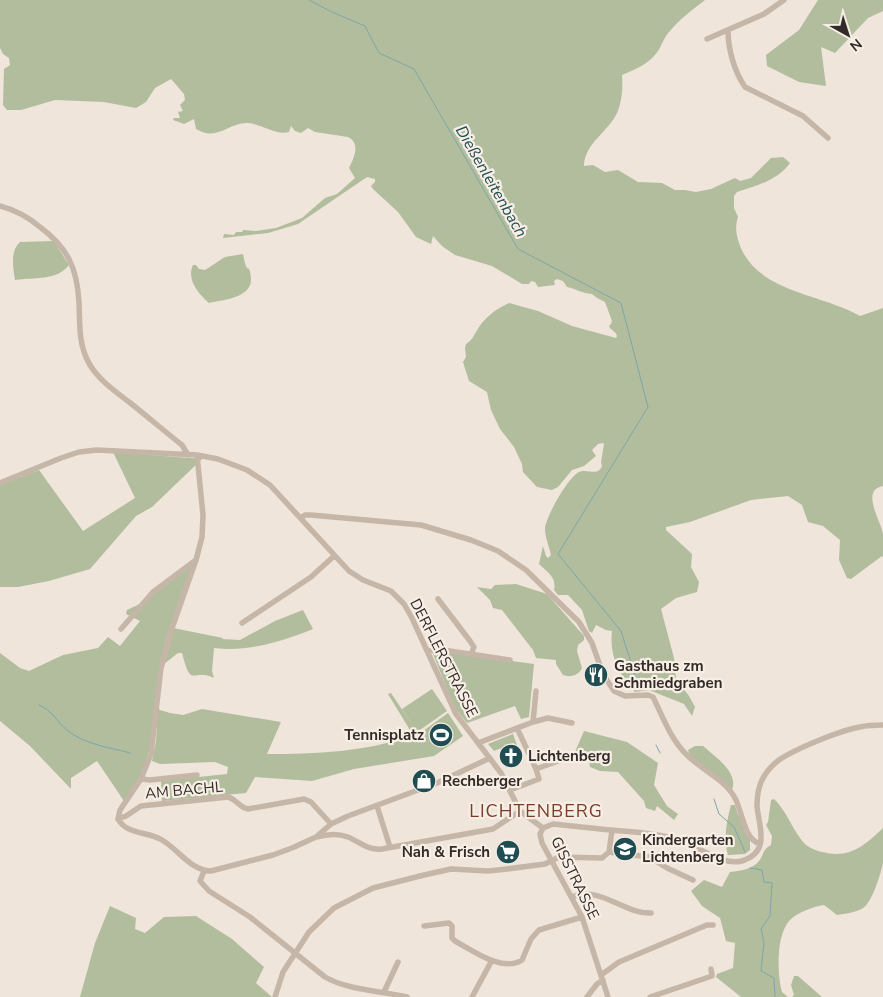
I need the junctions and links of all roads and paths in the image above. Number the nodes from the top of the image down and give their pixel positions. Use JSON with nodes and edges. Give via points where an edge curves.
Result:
{"nodes":[{"id":1,"x":784,"y":0,"type":"edge"},
{"id":2,"x":728,"y":30,"type":"junction"},
{"id":3,"x":707,"y":39,"type":"dead end"},
{"id":4,"x":828,"y":138,"type":"dead end"},
{"id":5,"x":0,"y":206,"type":"edge"},
{"id":6,"x":188,"y":455,"type":"junction"},
{"id":7,"x":196,"y":455,"type":"junction"},
{"id":8,"x":0,"y":483,"type":"edge"},
{"id":9,"x":301,"y":518,"type":"junction"},
{"id":10,"x":334,"y":556,"type":"junction"},
{"id":11,"x":196,"y":560,"type":"junction"},
{"id":12,"x":438,"y":599,"type":"dead end"},
{"id":13,"x":242,"y":623,"type":"dead end"},
{"id":14,"x":121,"y":629,"type":"dead end"},
{"id":15,"x":427,"y":651,"type":"junction"},
{"id":16,"x":471,"y":654,"type":"junction"},
{"id":17,"x":510,"y":660,"type":"dead end"},
{"id":18,"x":536,"y":691,"type":"dead end"},
{"id":19,"x":533,"y":722,"type":"junction"},
{"id":20,"x":572,"y":723,"type":"dead end"},
{"id":21,"x":883,"y":725,"type":"edge"},
{"id":22,"x":517,"y":728,"type":"junction"},
{"id":23,"x":478,"y":743,"type":"junction"},
{"id":24,"x":490,"y":758,"type":"junction"},
{"id":25,"x":561,"y":760,"type":"dead end"},
{"id":26,"x":536,"y":769,"type":"junction"},
{"id":27,"x":197,"y":775,"type":"dead end"},
{"id":28,"x":141,"y":779,"type":"junction"},
{"id":29,"x":510,"y":790,"type":"junction"},
{"id":30,"x":378,"y":806,"type":"junction"},
{"id":31,"x":520,"y":811,"type":"junction"},
{"id":32,"x":118,"y":819,"type":"junction"},
{"id":33,"x":332,"y":824,"type":"junction"},
{"id":34,"x":543,"y":828,"type":"junction"},
{"id":35,"x":612,"y":830,"type":"junction"},
{"id":36,"x":316,"y":837,"type":"junction"},
{"id":37,"x":760,"y":844,"type":"junction"},
{"id":38,"x":390,"y":847,"type":"junction"},
{"id":39,"x":609,"y":852,"type":"junction"},
{"id":40,"x":551,"y":860,"type":"junction"},
{"id":41,"x":204,"y":871,"type":"junction"},
{"id":42,"x":693,"y":880,"type":"dead end"},
{"id":43,"x":572,"y":897,"type":"junction"},
{"id":44,"x":651,"y":913,"type":"dead end"},
{"id":45,"x":582,"y":917,"type":"junction"},
{"id":46,"x":712,"y":925,"type":"dead end"},
{"id":47,"x":424,"y":926,"type":"dead end"},
{"id":48,"x":294,"y":954,"type":"junction"},
{"id":49,"x":398,"y":962,"type":"dead end"},
{"id":50,"x":491,"y":962,"type":"junction"},
{"id":51,"x":711,"y":969,"type":"dead end"},
{"id":52,"x":602,"y":978,"type":"junction"},
{"id":53,"x":384,"y":992,"type":"junction"},
{"id":54,"x":275,"y":997,"type":"edge"},
{"id":55,"x":407,"y":997,"type":"edge"},
{"id":56,"x":472,"y":997,"type":"edge"},
{"id":57,"x":587,"y":997,"type":"edge"},
{"id":58,"x":608,"y":997,"type":"edge"},
{"id":59,"x":650,"y":997,"type":"edge"}],
"edges":[{"from":1,"to":2,"type":"street","via":[[764,14]]},
{"from":2,"to":3,"type":"street"},
{"from":2,"to":4,"type":"street","via":[[730,50],[745,86],[803,116]]},
{"from":5,"to":6,"type":"street","via":[[28,218],[62,246],[74,272],[80,339],[91,366],[105,382],[182,445]]},
{"from":6,"to":7,"type":"street","name":"DERFLERSTRASSE"},
{"from":6,"to":8,"type":"street","name":"DERFLERSTRASSE","via":[[89,451],[61,458]]},
{"from":7,"to":9,"type":"street","name":"DERFLERSTRASSE","via":[[228,462],[256,476],[277,492]]},
{"from":7,"to":11,"type":"street","via":[[203,515]]},
{"from":9,"to":10,"type":"street","name":"DERFLERSTRASSE"},
{"from":9,"to":37,"type":"street","via":[[312,515],[427,526],[490,547],[510,558],[583,627],[614,691],[625,696],[653,698],[677,744],[730,791],[750,837]]},
{"from":10,"to":13,"type":"street","via":[[312,577]]},
{"from":10,"to":15,"type":"street","name":"DERFLERSTRASSE","via":[[353,574],[388,589],[400,598]]},
{"from":11,"to":14,"type":"street","via":[[157,589]]},
{"from":11,"to":28,"type":"street","via":[[161,668],[153,747]]},
{"from":12,"to":16,"type":"street","via":[[474,647]]},
{"from":15,"to":16,"type":"street"},
{"from":15,"to":23,"type":"street","name":"DERFLERSTRASSE","via":[[454,710]]},
{"from":16,"to":17,"type":"street"},
{"from":18,"to":19,"type":"street"},
{"from":19,"to":20,"type":"street","via":[[548,718]]},
{"from":19,"to":22,"type":"street"},
{"from":21,"to":37,"type":"street","via":[[861,726],[844,732],[786,756],[771,766],[763,777],[758,794]]},
{"from":22,"to":23,"type":"street"},
{"from":22,"to":26,"type":"street"},
{"from":23,"to":24,"type":"street","name":"DERFLERSTRASSE"},
{"from":24,"to":29,"type":"street","name":"DERFLERSTRASSE"},
{"from":24,"to":30,"type":"street","via":[[437,784]]},
{"from":25,"to":26,"type":"street"},
{"from":26,"to":29,"type":"street","via":[[539,779]]},
{"from":27,"to":28,"type":"street"},
{"from":28,"to":32,"type":"street","via":[[120,810]]},
{"from":29,"to":31,"type":"street","name":"DERFLERSTRASSE"},
{"from":30,"to":33,"type":"street"},
{"from":30,"to":38,"type":"street"},
{"from":31,"to":34,"type":"street","name":"DERFLERSTRASSE"},
{"from":31,"to":38,"type":"street","via":[[493,828]]},
{"from":32,"to":33,"type":"street","name":"AM BACHL","via":[[141,806],[228,797],[248,809],[304,799]]},
{"from":32,"to":41,"type":"street","via":[[130,830],[164,841]]},
{"from":33,"to":36,"type":"street"},
{"from":34,"to":35,"type":"street","via":[[553,824]]},
{"from":34,"to":40,"type":"street","name":"GISSTRASSE","via":[[541,838]]},
{"from":35,"to":37,"type":"street","via":[[647,832],[672,838],[733,862],[751,856]]},
{"from":35,"to":39,"type":"street"},
{"from":36,"to":38,"type":"street","via":[[342,835],[378,850]]},
{"from":36,"to":41,"type":"street","via":[[273,854]]},
{"from":39,"to":40,"type":"street","via":[[600,859],[559,857]]},
{"from":39,"to":42,"type":"street","via":[[649,857]]},
{"from":40,"to":43,"type":"street","name":"GISSTRASSE"},
{"from":40,"to":48,"type":"street","via":[[488,870],[451,870],[373,888],[334,908],[309,932]]},
{"from":41,"to":48,"type":"street","via":[[200,881],[208,889],[250,917]]},
{"from":43,"to":44,"type":"street","via":[[594,895]]},
{"from":43,"to":45,"type":"street","name":"GISSTRASSE"},
{"from":45,"to":50,"type":"street","via":[[538,930],[518,962]]},
{"from":45,"to":52,"type":"street","name":"GISSTRASSE"},
{"from":46,"to":52,"type":"street","via":[[619,962]]},
{"from":47,"to":50,"type":"street","via":[[451,924],[453,940]]},
{"from":48,"to":53,"type":"street","via":[[331,981]]},
{"from":48,"to":54,"type":"street","via":[[283,972]]},
{"from":49,"to":53,"type":"street"},
{"from":50,"to":56,"type":"street"},
{"from":51,"to":59,"type":"street","via":[[712,976]]},
{"from":52,"to":57,"type":"street"},
{"from":52,"to":58,"type":"street","name":"GISSTRASSE"},
{"from":53,"to":55,"type":"street"}]}
